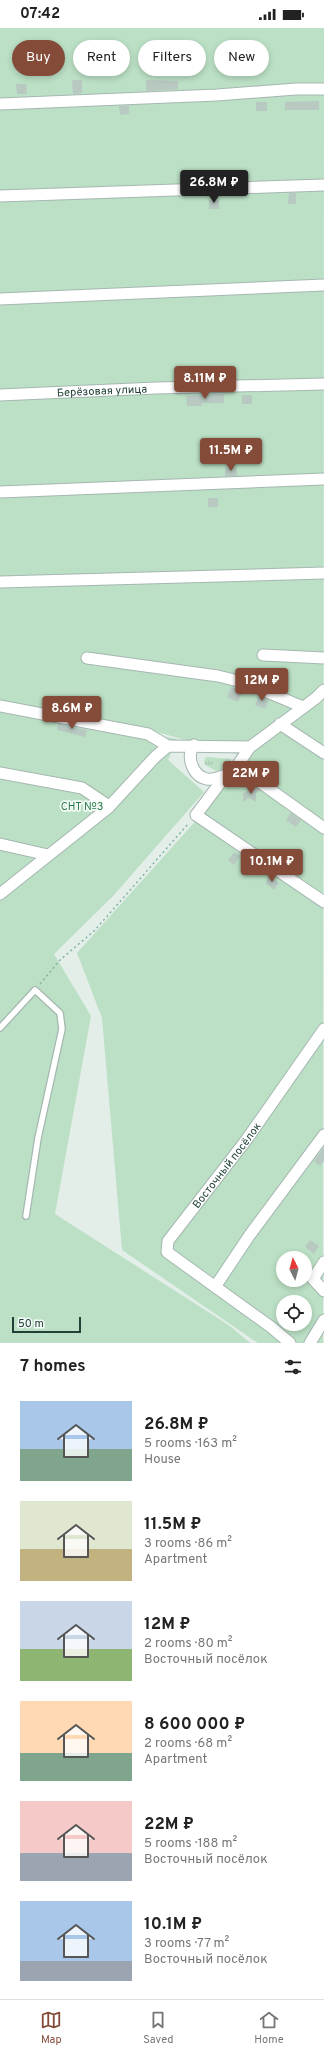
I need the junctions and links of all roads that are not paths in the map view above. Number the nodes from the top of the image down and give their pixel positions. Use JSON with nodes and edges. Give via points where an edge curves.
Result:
{"nodes":[{"id":1,"x":324,"y":89,"type":"edge"},
{"id":2,"x":0,"y":104,"type":"edge"},
{"id":3,"x":324,"y":185,"type":"edge"},
{"id":4,"x":0,"y":196,"type":"edge"},
{"id":5,"x":324,"y":285,"type":"edge"},
{"id":6,"x":0,"y":299,"type":"edge"},
{"id":7,"x":324,"y":384,"type":"edge"},
{"id":8,"x":0,"y":395,"type":"edge"},
{"id":9,"x":324,"y":480,"type":"edge"},
{"id":10,"x":0,"y":492,"type":"edge"},
{"id":11,"x":324,"y":573,"type":"edge"},
{"id":12,"x":0,"y":582,"type":"edge"},
{"id":13,"x":262,"y":655,"type":"dead end"},
{"id":14,"x":87,"y":658,"type":"dead end"},
{"id":15,"x":324,"y":658,"type":"edge"},
{"id":16,"x":324,"y":690,"type":"edge"},
{"id":17,"x":0,"y":706,"type":"edge"},
{"id":18,"x":303,"y":707,"type":"junction"},
{"id":19,"x":280,"y":724,"type":"junction"},
{"id":20,"x":194,"y":745,"type":"junction"},
{"id":21,"x":168,"y":746,"type":"junction"},
{"id":22,"x":250,"y":747,"type":"junction"},
{"id":23,"x":324,"y":753,"type":"edge"},
{"id":24,"x":237,"y":766,"type":"junction"},
{"id":25,"x":0,"y":773,"type":"edge"},
{"id":26,"x":226,"y":775,"type":"junction"},
{"id":27,"x":109,"y":806,"type":"junction"},
{"id":28,"x":324,"y":828,"type":"edge"},
{"id":29,"x":0,"y":844,"type":"edge"},
{"id":30,"x":48,"y":855,"type":"junction"},
{"id":31,"x":0,"y":894,"type":"edge"},
{"id":32,"x":324,"y":902,"type":"edge"},
{"id":33,"x":0,"y":1028,"type":"edge"},
{"id":34,"x":324,"y":1029,"type":"edge"},
{"id":35,"x":324,"y":1135,"type":"edge"},
{"id":36,"x":26,"y":1216,"type":"dead end"},
{"id":37,"x":324,"y":1262,"type":"edge"},
{"id":38,"x":215,"y":1287,"type":"junction"},
{"id":39,"x":324,"y":1291,"type":"edge"},
{"id":40,"x":324,"y":1320,"type":"edge"},
{"id":41,"x":290,"y":1343,"type":"edge"},
{"id":42,"x":310,"y":1343,"type":"edge"}],
"edges":[{"from":1,"to":2,"type":"street"},
{"from":3,"to":4,"type":"street"},
{"from":5,"to":6,"type":"street"},
{"from":7,"to":8,"type":"street","name":"Берёзовая улица"},
{"from":9,"to":10,"type":"street"},
{"from":11,"to":12,"type":"street"},
{"from":13,"to":15,"type":"street"},
{"from":14,"to":18,"type":"street","via":[[218,676],[246,683]]},
{"from":16,"to":18,"type":"street"},
{"from":17,"to":21,"type":"street","via":[[148,734]]},
{"from":18,"to":19,"type":"street"},
{"from":19,"to":22,"type":"street"},
{"from":19,"to":23,"type":"street"},
{"from":20,"to":21,"type":"street"},
{"from":20,"to":22,"type":"street"},
{"from":20,"to":26,"type":"street","via":[[189,758],[200,775],[207,779]]},
{"from":21,"to":27,"type":"street"},
{"from":22,"to":24,"type":"street"},
{"from":24,"to":26,"type":"street"},
{"from":24,"to":28,"type":"street"},
{"from":25,"to":27,"type":"street","via":[[82,788]]},
{"from":26,"to":32,"type":"street","via":[[196,815]]},
{"from":27,"to":30,"type":"street"},
{"from":29,"to":30,"type":"street"},
{"from":30,"to":31,"type":"street"},
{"from":33,"to":36,"type":"lane","via":[[35,990],[60,1013],[62,1029],[38,1138]]},
{"from":34,"to":38,"type":"street","name":"Восточный посёлок","via":[[247,1139],[168,1241],[167,1252]]},
{"from":35,"to":38,"type":"street","via":[[249,1236]]},
{"from":37,"to":39,"type":"street","via":[[313,1279]]},
{"from":38,"to":41,"type":"street","name":"Восточный посёлок"},
{"from":40,"to":42,"type":"street"}]}
